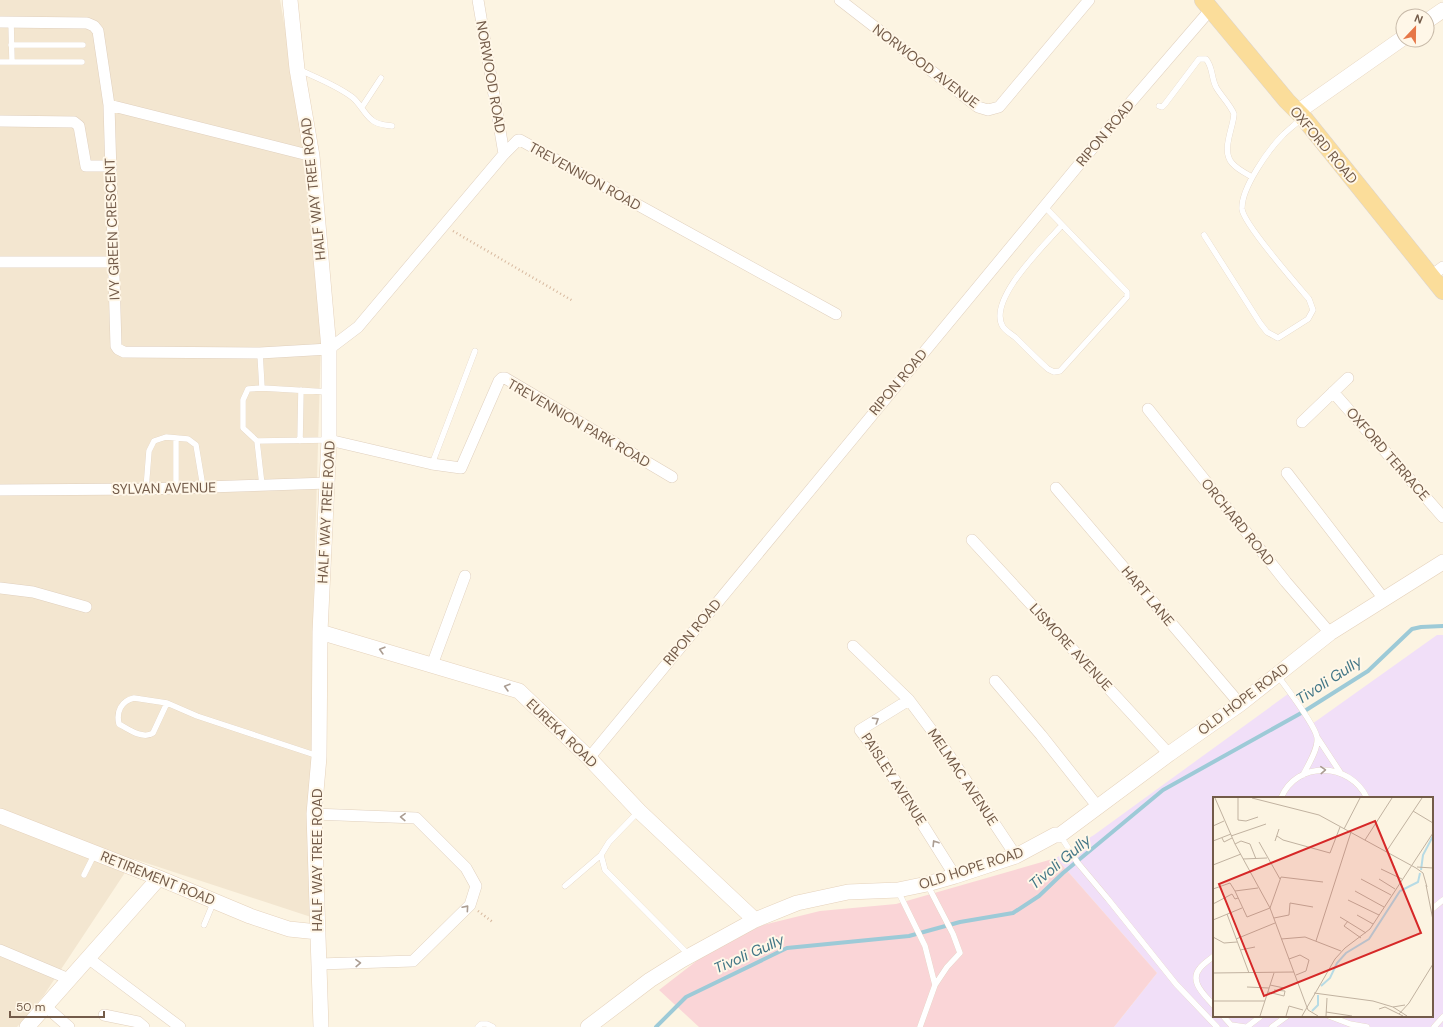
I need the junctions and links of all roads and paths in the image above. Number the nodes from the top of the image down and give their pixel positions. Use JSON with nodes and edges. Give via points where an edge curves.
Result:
{"nodes":[{"id":1,"x":290,"y":0,"type":"edge"},
{"id":2,"x":478,"y":0,"type":"edge"},
{"id":3,"x":840,"y":0,"type":"edge"},
{"id":4,"x":1089,"y":0,"type":"edge"},
{"id":5,"x":1207,"y":5,"type":"edge"},
{"id":6,"x":5,"y":22,"type":"edge"},
{"id":7,"x":1395,"y":44,"type":"edge"},
{"id":8,"x":11,"y":45,"type":"junction"},
{"id":9,"x":83,"y":45,"type":"dead end"},
{"id":10,"x":12,"y":61,"type":"junction"},
{"id":11,"x":0,"y":62,"type":"edge"},
{"id":12,"x":82,"y":62,"type":"dead end"},
{"id":13,"x":297,"y":69,"type":"junction"},
{"id":14,"x":381,"y":78,"type":"dead end"},
{"id":15,"x":109,"y":104,"type":"junction"},
{"id":16,"x":1159,"y":106,"type":"dead end"},
{"id":17,"x":362,"y":107,"type":"junction"},
{"id":18,"x":1301,"y":114,"type":"junction"},
{"id":19,"x":0,"y":121,"type":"edge"},
{"id":20,"x":392,"y":126,"type":"dead end"},
{"id":21,"x":504,"y":154,"type":"junction"},
{"id":22,"x":312,"y":156,"type":"junction"},
{"id":23,"x":111,"y":166,"type":"junction"},
{"id":24,"x":1252,"y":178,"type":"junction"},
{"id":25,"x":1044,"y":206,"type":"junction"},
{"id":26,"x":444,"y":225,"type":"junction"},
{"id":27,"x":1062,"y":225,"type":"junction"},
{"id":28,"x":1204,"y":235,"type":"dead end"},
{"id":29,"x":0,"y":262,"type":"edge"},
{"id":30,"x":113,"y":262,"type":"junction"},
{"id":31,"x":1437,"y":272,"type":"edge"},
{"id":32,"x":1443,"y":291,"type":"edge"},
{"id":33,"x":573,"y":301,"type":"dead end"},
{"id":34,"x":836,"y":314,"type":"dead end"},
{"id":35,"x":329,"y":349,"type":"junction"},
{"id":36,"x":475,"y":351,"type":"dead end"},
{"id":37,"x":260,"y":353,"type":"junction"},
{"id":38,"x":1348,"y":378,"type":"dead end"},
{"id":39,"x":262,"y":388,"type":"junction"},
{"id":40,"x":301,"y":390,"type":"junction"},
{"id":41,"x":330,"y":392,"type":"junction"},
{"id":42,"x":1333,"y":392,"type":"junction"},
{"id":43,"x":1148,"y":409,"type":"dead end"},
{"id":44,"x":1302,"y":422,"type":"dead end"},
{"id":45,"x":176,"y":438,"type":"junction"},
{"id":46,"x":329,"y":440,"type":"junction"},
{"id":47,"x":257,"y":441,"type":"junction"},
{"id":48,"x":300,"y":441,"type":"junction"},
{"id":49,"x":432,"y":464,"type":"junction"},
{"id":50,"x":1287,"y":473,"type":"dead end"},
{"id":51,"x":672,"y":477,"type":"dead end"},
{"id":52,"x":328,"y":483,"type":"junction"},
{"id":53,"x":262,"y":485,"type":"junction"},
{"id":54,"x":203,"y":487,"type":"junction"},
{"id":55,"x":176,"y":488,"type":"junction"},
{"id":56,"x":1056,"y":488,"type":"dead end"},
{"id":57,"x":146,"y":489,"type":"junction"},
{"id":58,"x":0,"y":490,"type":"edge"},
{"id":59,"x":1443,"y":517,"type":"edge"},
{"id":60,"x":972,"y":540,"type":"dead end"},
{"id":61,"x":1443,"y":562,"type":"edge"},
{"id":62,"x":465,"y":576,"type":"dead end"},
{"id":63,"x":0,"y":588,"type":"edge"},
{"id":64,"x":1384,"y":599,"type":"junction"},
{"id":65,"x":86,"y":606,"type":"dead end"},
{"id":66,"x":320,"y":632,"type":"junction"},
{"id":67,"x":1330,"y":633,"type":"junction"},
{"id":68,"x":853,"y":646,"type":"dead end"},
{"id":69,"x":432,"y":665,"type":"junction"},
{"id":70,"x":1277,"y":674,"type":"junction"},
{"id":71,"x":995,"y":681,"type":"dead end"},
{"id":72,"x":909,"y":700,"type":"junction"},
{"id":73,"x":166,"y":703,"type":"junction"},
{"id":74,"x":1240,"y":704,"type":"junction"},
{"id":75,"x":1317,"y":737,"type":"junction"},
{"id":76,"x":1169,"y":754,"type":"junction"},
{"id":77,"x":319,"y":757,"type":"junction"},
{"id":78,"x":589,"y":758,"type":"junction"},
{"id":79,"x":1340,"y":772,"type":"junction"},
{"id":80,"x":1303,"y":774,"type":"junction"},
{"id":81,"x":1282,"y":797,"type":"edge"},
{"id":82,"x":1366,"y":797,"type":"edge"},
{"id":83,"x":1098,"y":807,"type":"junction"},
{"id":84,"x":640,"y":811,"type":"junction"},
{"id":85,"x":314,"y":814,"type":"junction"},
{"id":86,"x":0,"y":816,"type":"edge"},
{"id":87,"x":1060,"y":835,"type":"junction"},
{"id":88,"x":95,"y":853,"type":"junction"},
{"id":89,"x":601,"y":855,"type":"junction"},
{"id":90,"x":1016,"y":856,"type":"junction"},
{"id":91,"x":84,"y":875,"type":"dead end"},
{"id":92,"x":955,"y":876,"type":"junction"},
{"id":93,"x":159,"y":878,"type":"junction"},
{"id":94,"x":927,"y":884,"type":"junction"},
{"id":95,"x":565,"y":886,"type":"dead end"},
{"id":96,"x":898,"y":890,"type":"junction"},
{"id":97,"x":1443,"y":900,"type":"edge"},
{"id":98,"x":214,"y":901,"type":"junction"},
{"id":99,"x":470,"y":905,"type":"junction"},
{"id":100,"x":1433,"y":907,"type":"edge"},
{"id":101,"x":755,"y":920,"type":"junction"},
{"id":102,"x":494,"y":923,"type":"dead end"},
{"id":103,"x":204,"y":925,"type":"dead end"},
{"id":104,"x":318,"y":932,"type":"junction"},
{"id":105,"x":0,"y":950,"type":"edge"},
{"id":106,"x":689,"y":956,"type":"junction"},
{"id":107,"x":1213,"y":957,"type":"edge"},
{"id":108,"x":88,"y":958,"type":"junction"},
{"id":109,"x":319,"y":964,"type":"junction"},
{"id":110,"x":69,"y":979,"type":"junction"},
{"id":111,"x":935,"y":985,"type":"junction"},
{"id":112,"x":1213,"y":1005,"type":"edge"},
{"id":113,"x":45,"y":1006,"type":"junction"},
{"id":114,"x":104,"y":1015,"type":"dead end"},
{"id":115,"x":1224,"y":1017,"type":"edge"},
{"id":116,"x":1260,"y":1017,"type":"edge"},
{"id":117,"x":1286,"y":1017,"type":"edge"},
{"id":118,"x":1332,"y":1017,"type":"edge"},
{"id":119,"x":1443,"y":1017,"type":"edge"},
{"id":120,"x":27,"y":1027,"type":"edge"},
{"id":121,"x":69,"y":1027,"type":"edge"},
{"id":122,"x":144,"y":1027,"type":"edge"},
{"id":123,"x":180,"y":1027,"type":"edge"},
{"id":124,"x":321,"y":1027,"type":"edge"},
{"id":125,"x":478,"y":1027,"type":"edge"},
{"id":126,"x":492,"y":1027,"type":"edge"},
{"id":127,"x":588,"y":1027,"type":"edge"},
{"id":128,"x":920,"y":1027,"type":"edge"},
{"id":129,"x":1217,"y":1027,"type":"edge"},
{"id":130,"x":1246,"y":1027,"type":"edge"},
{"id":131,"x":1272,"y":1027,"type":"edge"},
{"id":132,"x":1367,"y":1027,"type":"edge"},
{"id":133,"x":1434,"y":1027,"type":"edge"}],
"edges":[{"from":1,"to":13,"type":"main road","name":"HALF WAY TREE ROAD"},
{"from":2,"to":21,"type":"street","name":"NORWOOD ROAD"},
{"from":3,"to":4,"type":"street","name":"NORWOOD AVENUE","via":[[978,106],[988,110],[998,107]]},
{"from":5,"to":18,"type":"main road","name":"OXFORD ROAD","via":[[1287,101]]},
{"from":5,"to":25,"type":"street","name":"RIPON ROAD"},
{"from":6,"to":8,"type":"lane"},
{"from":6,"to":15,"type":"street","name":"IVY GREEN CRESCENT","via":[[87,23],[94,26],[98,31]]},
{"from":7,"to":18,"type":"main road"},
{"from":8,"to":9,"type":"lane"},
{"from":8,"to":10,"type":"lane"},
{"from":10,"to":11,"type":"lane"},
{"from":10,"to":12,"type":"lane"},
{"from":13,"to":17,"type":"lane","via":[[332,85],[352,97]]},
{"from":13,"to":22,"type":"main road","name":"HALF WAY TREE ROAD"},
{"from":14,"to":17,"type":"lane"},
{"from":15,"to":22,"type":"street"},
{"from":15,"to":23,"type":"street","name":"IVY GREEN CRESCENT"},
{"from":16,"to":24,"type":"lane","via":[[1165,104],[1199,59],[1206,59],[1211,66],[1214,84],[1234,114],[1228,152],[1231,162]]},
{"from":17,"to":20,"type":"lane","via":[[372,120]]},
{"from":18,"to":24,"type":"lane"},
{"from":18,"to":31,"type":"main road","name":"OXFORD ROAD"},
{"from":19,"to":23,"type":"street","via":[[74,122],[79,126],[86,166]]},
{"from":21,"to":26,"type":"street","name":"TREVENNION ROAD"},
{"from":21,"to":34,"type":"street","name":"TREVENNION ROAD","via":[[520,140]]},
{"from":22,"to":35,"type":"main road","name":"HALF WAY TREE ROAD"},
{"from":23,"to":30,"type":"street","name":"IVY GREEN CRESCENT"},
{"from":24,"to":28,"type":"lane","via":[[1242,209],[1252,228],[1309,299],[1313,310],[1308,318],[1278,338],[1267,332]]},
{"from":25,"to":27,"type":"lane"},
{"from":25,"to":78,"type":"street","name":"RIPON ROAD"},
{"from":26,"to":33,"type":"path"},
{"from":26,"to":35,"type":"street","name":"TREVENNION ROAD","via":[[358,327]]},
{"from":27,"to":27,"type":"lane","via":[[1127,292],[1127,297],[1060,371],[1054,372],[1003,327],[1000,316],[1002,303],[1020,272]]},
{"from":29,"to":30,"type":"street"},
{"from":30,"to":37,"type":"street","name":"IVY GREEN CRESCENT","via":[[118,350]]},
{"from":31,"to":32,"type":"main road","name":"OXFORD ROAD"},
{"from":35,"to":37,"type":"street","name":"IVY GREEN CRESCENT"},
{"from":35,"to":41,"type":"main road","name":"HALF WAY TREE ROAD"},
{"from":36,"to":49,"type":"lane"},
{"from":37,"to":39,"type":"lane"},
{"from":38,"to":42,"type":"street"},
{"from":39,"to":40,"type":"lane"},
{"from":39,"to":47,"type":"lane","via":[[248,389],[243,400],[243,428]]},
{"from":40,"to":41,"type":"lane"},
{"from":40,"to":48,"type":"lane"},
{"from":41,"to":46,"type":"main road","name":"HALF WAY TREE ROAD"},
{"from":42,"to":44,"type":"street"},
{"from":42,"to":59,"type":"street","name":"OXFORD TERRACE"},
{"from":43,"to":67,"type":"street","name":"ORCHARD ROAD"},
{"from":45,"to":54,"type":"lane","via":[[188,438],[196,445]]},
{"from":45,"to":55,"type":"lane"},
{"from":45,"to":57,"type":"lane","via":[[166,437],[154,441],[149,451]]},
{"from":46,"to":48,"type":"lane"},
{"from":46,"to":49,"type":"street","name":"TREVENNION PARK ROAD"},
{"from":46,"to":52,"type":"main road","name":"HALF WAY TREE ROAD"},
{"from":47,"to":48,"type":"lane"},
{"from":47,"to":53,"type":"lane"},
{"from":49,"to":51,"type":"street","name":"TREVENNION PARK ROAD","via":[[461,468],[499,381],[505,378]]},
{"from":50,"to":64,"type":"street"},
{"from":52,"to":53,"type":"street","name":"SYLVAN AVENUE"},
{"from":52,"to":66,"type":"main road","name":"HALF WAY TREE ROAD"},
{"from":53,"to":54,"type":"street","name":"SYLVAN AVENUE"},
{"from":54,"to":55,"type":"street","name":"SYLVAN AVENUE"},
{"from":55,"to":57,"type":"street","name":"SYLVAN AVENUE"},
{"from":56,"to":74,"type":"street","name":"HART LANE"},
{"from":57,"to":58,"type":"street","name":"SYLVAN AVENUE"},
{"from":60,"to":76,"type":"street","name":"LISMORE AVENUE"},
{"from":61,"to":64,"type":"main road","name":"OLD HOPE ROAD"},
{"from":62,"to":69,"type":"street"},
{"from":63,"to":65,"type":"street","via":[[33,592]]},
{"from":64,"to":67,"type":"main road","name":"OLD HOPE ROAD"},
{"from":69,"to":66,"type":"main road","name":"EUREKA ROAD","one_way":true},
{"from":66,"to":77,"type":"main road","name":"HALF WAY TREE ROAD"},
{"from":67,"to":70,"type":"main road","name":"OLD HOPE ROAD"},
{"from":68,"to":72,"type":"street","name":"MELMAC AVENUE"},
{"from":78,"to":69,"type":"main road","name":"EUREKA ROAD","one_way":true,"via":[[519,692]]},
{"from":70,"to":74,"type":"main road","name":"OLD HOPE ROAD"},
{"from":70,"to":75,"type":"lane","via":[[1309,720]]},
{"from":71,"to":83,"type":"street"},
{"from":72,"to":90,"type":"street","name":"MELMAC AVENUE","via":[[939,740]]},
{"from":92,"to":72,"type":"street","name":"PAISLEY AVENUE","one_way":true,"via":[[879,755],[860,730]]},
{"from":73,"to":73,"type":"lane","via":[[130,699],[118,712],[119,724],[142,736],[150,735]]},
{"from":73,"to":77,"type":"lane"},
{"from":74,"to":76,"type":"main road","name":"OLD HOPE ROAD"},
{"from":75,"to":79,"type":"lane"},
{"from":75,"to":80,"type":"lane","via":[[1314,752]]},
{"from":76,"to":83,"type":"main road","name":"OLD HOPE ROAD"},
{"from":77,"to":85,"type":"main road","name":"HALF WAY TREE ROAD"},
{"from":78,"to":84,"type":"main road","name":"EUREKA ROAD"},
{"from":80,"to":79,"type":"lane","one_way":true,"via":[[1321,770]]},
{"from":79,"to":82,"type":"lane","via":[[1356,782]]},
{"from":80,"to":81,"type":"lane","via":[[1289,786]]},
{"from":83,"to":87,"type":"main road","name":"OLD HOPE ROAD"},
{"from":84,"to":89,"type":"lane","via":[[609,842]]},
{"from":84,"to":101,"type":"main road","name":"EUREKA ROAD"},
{"from":99,"to":85,"type":"street","one_way":true,"via":[[476,886],[466,868],[416,818]]},
{"from":85,"to":104,"type":"main road","name":"HALF WAY TREE ROAD"},
{"from":86,"to":88,"type":"main road","name":"RETIREMENT ROAD"},
{"from":87,"to":90,"type":"main road","name":"OLD HOPE ROAD","via":[[1055,835]]},
{"from":87,"to":129,"type":"lane","via":[[1077,862],[1176,984]]},
{"from":88,"to":91,"type":"lane"},
{"from":88,"to":93,"type":"main road","name":"RETIREMENT ROAD"},
{"from":89,"to":95,"type":"lane"},
{"from":89,"to":106,"type":"lane","via":[[605,870]]},
{"from":90,"to":92,"type":"main road","name":"OLD HOPE ROAD"},
{"from":92,"to":94,"type":"main road","name":"OLD HOPE ROAD"},
{"from":93,"to":98,"type":"main road","name":"RETIREMENT ROAD"},
{"from":93,"to":108,"type":"main road"},
{"from":94,"to":96,"type":"main road","name":"OLD HOPE ROAD"},
{"from":94,"to":111,"type":"lane","via":[[960,953]]},
{"from":96,"to":101,"type":"main road","name":"OLD HOPE ROAD","via":[[848,892],[797,903]]},
{"from":96,"to":111,"type":"lane","via":[[924,946]]},
{"from":97,"to":100,"type":"lane"},
{"from":98,"to":103,"type":"lane"},
{"from":98,"to":104,"type":"main road","name":"RETIREMENT ROAD","via":[[289,929]]},
{"from":99,"to":102,"type":"path"},
{"from":109,"to":99,"type":"street","one_way":true,"via":[[413,961]]},
{"from":101,"to":106,"type":"main road","name":"OLD HOPE ROAD"},
{"from":104,"to":109,"type":"main road","name":"HALF WAY TREE ROAD"},
{"from":105,"to":110,"type":"street"},
{"from":106,"to":127,"type":"main road","name":"OLD HOPE ROAD","via":[[650,980]]},
{"from":107,"to":112,"type":"lane","via":[[1199,969],[1196,979],[1197,987]]},
{"from":108,"to":110,"type":"main road"},
{"from":108,"to":123,"type":"street"},
{"from":109,"to":124,"type":"main road","name":"HALF WAY TREE ROAD"},
{"from":110,"to":113,"type":"main road"},
{"from":111,"to":128,"type":"lane"},
{"from":113,"to":120,"type":"main road"},
{"from":113,"to":121,"type":"street"},
{"from":114,"to":122,"type":"street","via":[[138,1022]]},
{"from":115,"to":130,"type":"lane","via":[[1232,1025]]},
{"from":116,"to":130,"type":"lane"},
{"from":117,"to":131,"type":"lane"},
{"from":118,"to":132,"type":"lane"},
{"from":119,"to":133,"type":"lane"},
{"from":125,"to":126,"type":"lane","via":[[481,1024]]}]}
